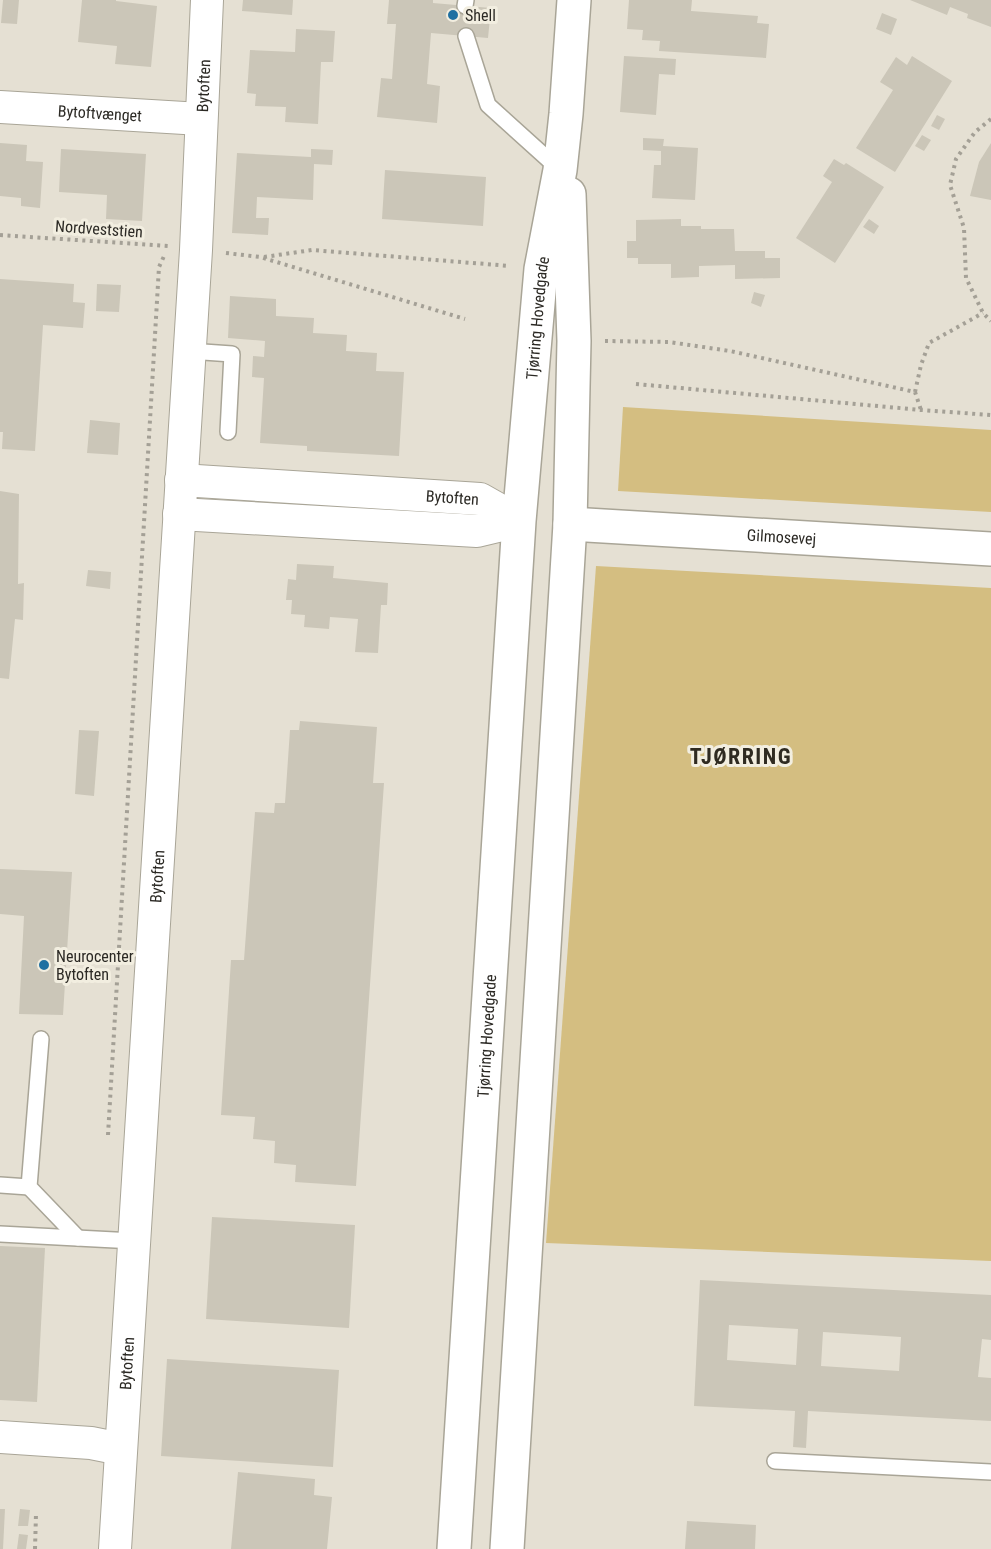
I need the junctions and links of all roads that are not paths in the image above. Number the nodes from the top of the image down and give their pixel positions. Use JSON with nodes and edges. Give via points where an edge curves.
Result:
{"nodes":[{"id":1,"x":207,"y":0,"type":"edge"},
{"id":2,"x":574,"y":0,"type":"edge"},
{"id":3,"x":466,"y":36,"type":"dead end"},
{"id":4,"x":0,"y":107,"type":"edge"},
{"id":5,"x":566,"y":114,"type":"junction"},
{"id":6,"x":201,"y":119,"type":"junction"},
{"id":7,"x":560,"y":170,"type":"junction"},
{"id":8,"x":189,"y":351,"type":"junction"},
{"id":9,"x":228,"y":432,"type":"dead end"},
{"id":10,"x":181,"y":480,"type":"junction"},
{"id":11,"x":179,"y":514,"type":"junction"},
{"id":12,"x":519,"y":521,"type":"junction"},
{"id":13,"x":570,"y":524,"type":"junction"},
{"id":14,"x":991,"y":549,"type":"edge"},
{"id":15,"x":41,"y":1039,"type":"dead end"},
{"id":16,"x":0,"y":1185,"type":"edge"},
{"id":17,"x":29,"y":1187,"type":"junction"},
{"id":18,"x":0,"y":1234,"type":"edge"},
{"id":19,"x":78,"y":1238,"type":"junction"},
{"id":20,"x":134,"y":1241,"type":"junction"},
{"id":21,"x":0,"y":1437,"type":"edge"},
{"id":22,"x":121,"y":1449,"type":"junction"},
{"id":23,"x":776,"y":1461,"type":"dead end"},
{"id":24,"x":991,"y":1472,"type":"edge"},
{"id":25,"x":115,"y":1549,"type":"edge"},
{"id":26,"x":454,"y":1549,"type":"edge"},
{"id":27,"x":507,"y":1549,"type":"edge"}],
"edges":[{"from":1,"to":6,"type":"street","name":"Bytoften"},
{"from":2,"to":5,"type":"main road","name":"Tjørring Hovedgade"},
{"from":3,"to":7,"type":"lane","via":[[488,105]]},
{"from":4,"to":6,"type":"street","name":"Bytoftvænget"},
{"from":5,"to":7,"type":"main road","name":"Tjørring Hovedgade"},
{"from":5,"to":13,"type":"main road","name":"Tjørring Hovedgade","via":[[574,341]]},
{"from":6,"to":8,"type":"street","name":"Bytoften","via":[[182,248]]},
{"from":7,"to":12,"type":"main road","name":"Tjørring Hovedgade","via":[[541,269]]},
{"from":8,"to":9,"type":"lane","via":[[232,354]]},
{"from":8,"to":10,"type":"street","name":"Bytoften"},
{"from":10,"to":11,"type":"street","name":"Bytoften"},
{"from":10,"to":12,"type":"street","name":"Bytoften","via":[[480,499]]},
{"from":11,"to":12,"type":"street","name":"Bytoften","via":[[477,531]]},
{"from":11,"to":20,"type":"street","name":"Bytoften"},
{"from":12,"to":13,"type":"main road"},
{"from":12,"to":26,"type":"main road","name":"Tjørring Hovedgade"},
{"from":13,"to":14,"type":"main road","name":"Gilmosevej"},
{"from":13,"to":27,"type":"main road","name":"Tjørring Hovedgade"},
{"from":15,"to":17,"type":"lane"},
{"from":16,"to":17,"type":"lane"},
{"from":17,"to":19,"type":"lane"},
{"from":18,"to":19,"type":"lane"},
{"from":19,"to":20,"type":"lane"},
{"from":20,"to":22,"type":"street","name":"Bytoften"},
{"from":21,"to":22,"type":"street","via":[[91,1443]]},
{"from":22,"to":25,"type":"street","name":"Bytoften"},
{"from":23,"to":24,"type":"lane"}]}
